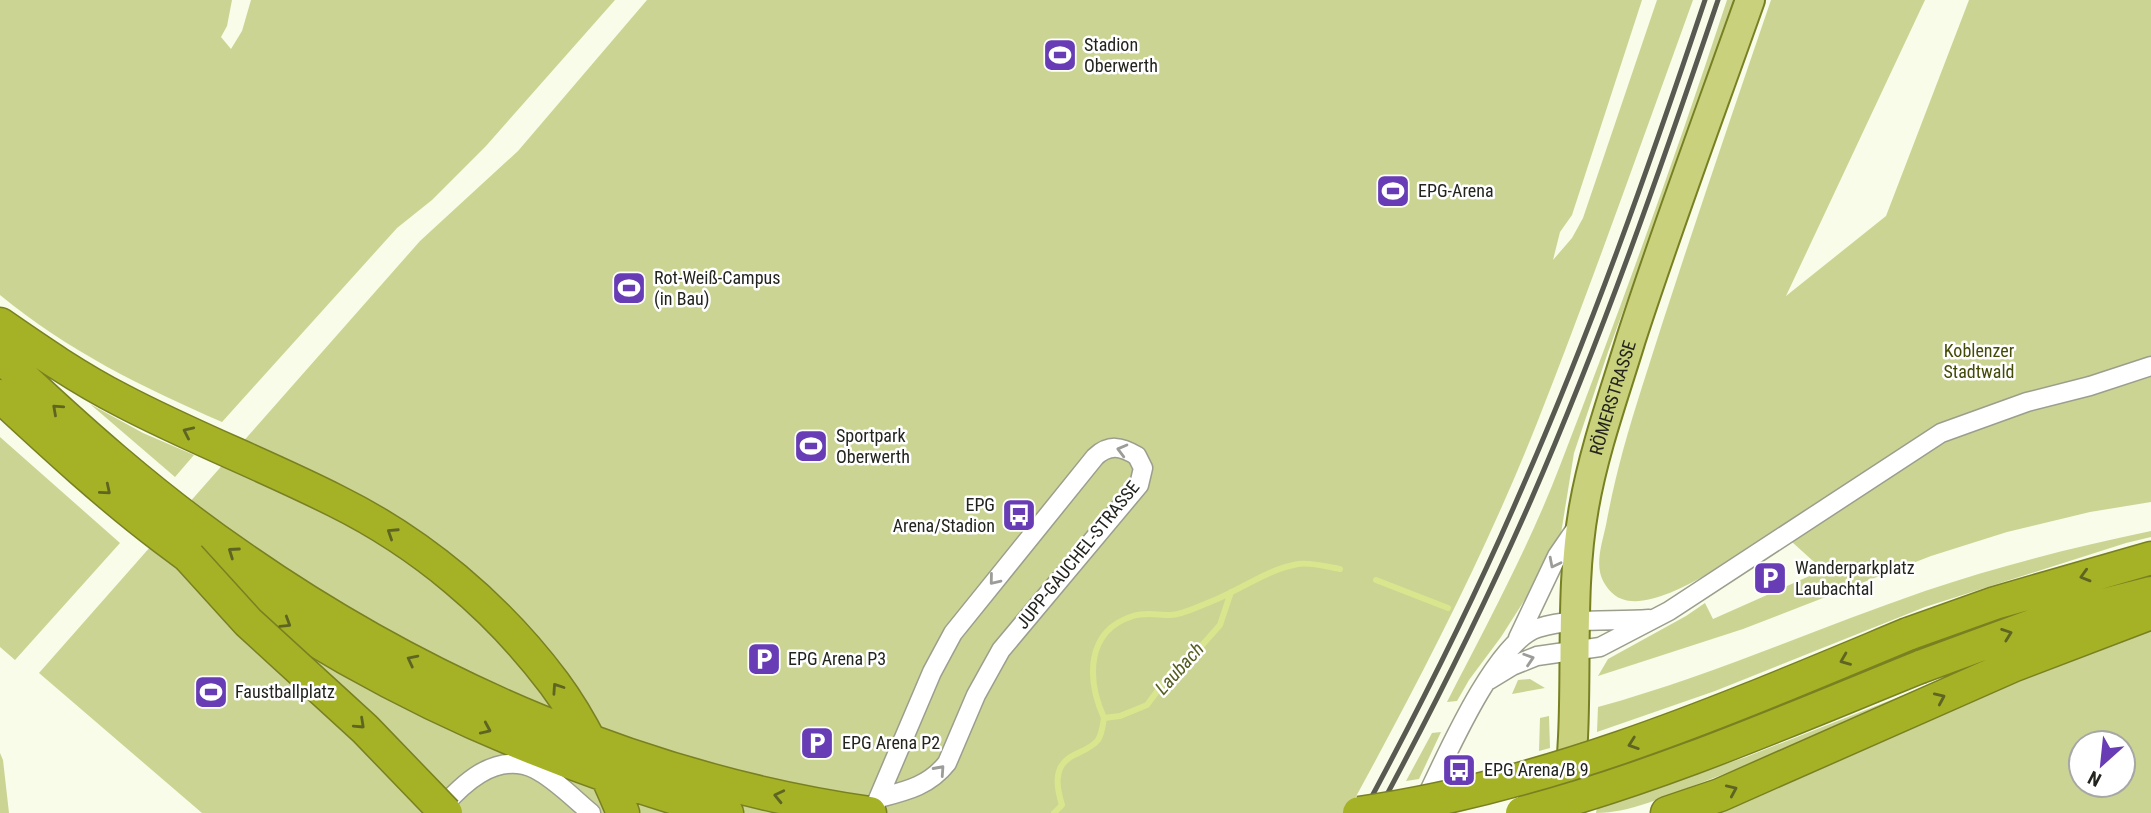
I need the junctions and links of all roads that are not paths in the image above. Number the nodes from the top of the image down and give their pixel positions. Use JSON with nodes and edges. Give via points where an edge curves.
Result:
{"nodes":[{"id":1,"x":1750,"y":0,"type":"edge"},
{"id":2,"x":0,"y":324,"type":"edge"},
{"id":3,"x":0,"y":356,"type":"edge"},
{"id":4,"x":2151,"y":366,"type":"edge"},
{"id":5,"x":0,"y":396,"type":"edge"},
{"id":6,"x":1582,"y":522,"type":"junction"},
{"id":7,"x":189,"y":557,"type":"junction"},
{"id":8,"x":2151,"y":558,"type":"edge"},
{"id":9,"x":2151,"y":593,"type":"edge"},
{"id":10,"x":2151,"y":613,"type":"edge"},
{"id":11,"x":1653,"y":619,"type":"junction"},
{"id":12,"x":1574,"y":622,"type":"junction"},
{"id":13,"x":1517,"y":639,"type":"junction"},
{"id":14,"x":1573,"y":652,"type":"junction"},
{"id":15,"x":1489,"y":680,"type":"junction"},
{"id":16,"x":874,"y":808,"type":"edge"},
{"id":17,"x":437,"y":813,"type":"edge"},
{"id":18,"x":446,"y":813,"type":"edge"},
{"id":19,"x":591,"y":813,"type":"edge"},
{"id":20,"x":623,"y":813,"type":"edge"},
{"id":21,"x":727,"y":813,"type":"edge"},
{"id":22,"x":1359,"y":813,"type":"edge"},
{"id":23,"x":1419,"y":813,"type":"edge"},
{"id":24,"x":1522,"y":813,"type":"edge"},
{"id":25,"x":1566,"y":813,"type":"edge"},
{"id":26,"x":1667,"y":813,"type":"edge"}],
"edges":[{"from":1,"to":6,"type":"main road","name":"RÖMERSTRASSE","via":[[1643,302],[1603,427]]},
{"from":20,"to":2,"type":"highway","one_way":true,"via":[[599,759],[554,683],[505,627],[441,568],[396,535],[338,502],[98,388]]},
{"from":16,"to":3,"type":"highway","one_way":true,"via":[[804,802],[632,755],[535,719],[395,652],[299,596],[207,533],[88,437]]},
{"from":4,"to":11,"type":"street","via":[[1941,433]]},
{"from":5,"to":7,"type":"highway","one_way":true},
{"from":6,"to":12,"type":"main road","name":"RÖMERSTRASSE"},
{"from":6,"to":13,"type":"street","one_way":true,"via":[[1557,556]]},
{"from":7,"to":18,"type":"highway","one_way":true,"bridge":true,"via":[[255,629],[365,729]]},
{"from":7,"to":21,"type":"highway","one_way":true,"bridge":true,"via":[[310,638],[439,708],[558,760]]},
{"from":8,"to":22,"type":"highway","one_way":true,"bridge":true,"via":[[1920,630],[1616,750],[1477,790]]},
{"from":24,"to":9,"type":"highway","one_way":true,"bridge":true,"via":[[1709,752],[2032,625]]},
{"from":26,"to":10,"type":"highway","one_way":true,"via":[[1720,795],[2012,666]]},
{"from":11,"to":12,"type":"street"},
{"from":11,"to":14,"type":"street","via":[[1607,645]]},
{"from":12,"to":13,"type":"street","via":[[1536,628]]},
{"from":12,"to":14,"type":"main road","name":"RÖMERSTRASSE"},
{"from":13,"to":15,"type":"street"},
{"from":15,"to":14,"type":"street","one_way":true,"via":[[1529,659]]},
{"from":14,"to":25,"type":"main road","name":"RÖMERSTRASSE"},
{"from":15,"to":23,"type":"street"},
{"from":16,"to":16,"type":"street","name":"JUPP-GAUCHEL-STRASSE","one_way":true,"via":[[924,785],[941,771],[1001,650],[1139,485],[1143,468],[1137,456],[1115,447],[1102,450],[958,625],[939,657]]},
{"from":17,"to":19,"type":"street","via":[[468,780],[511,764],[544,774]]}]}
